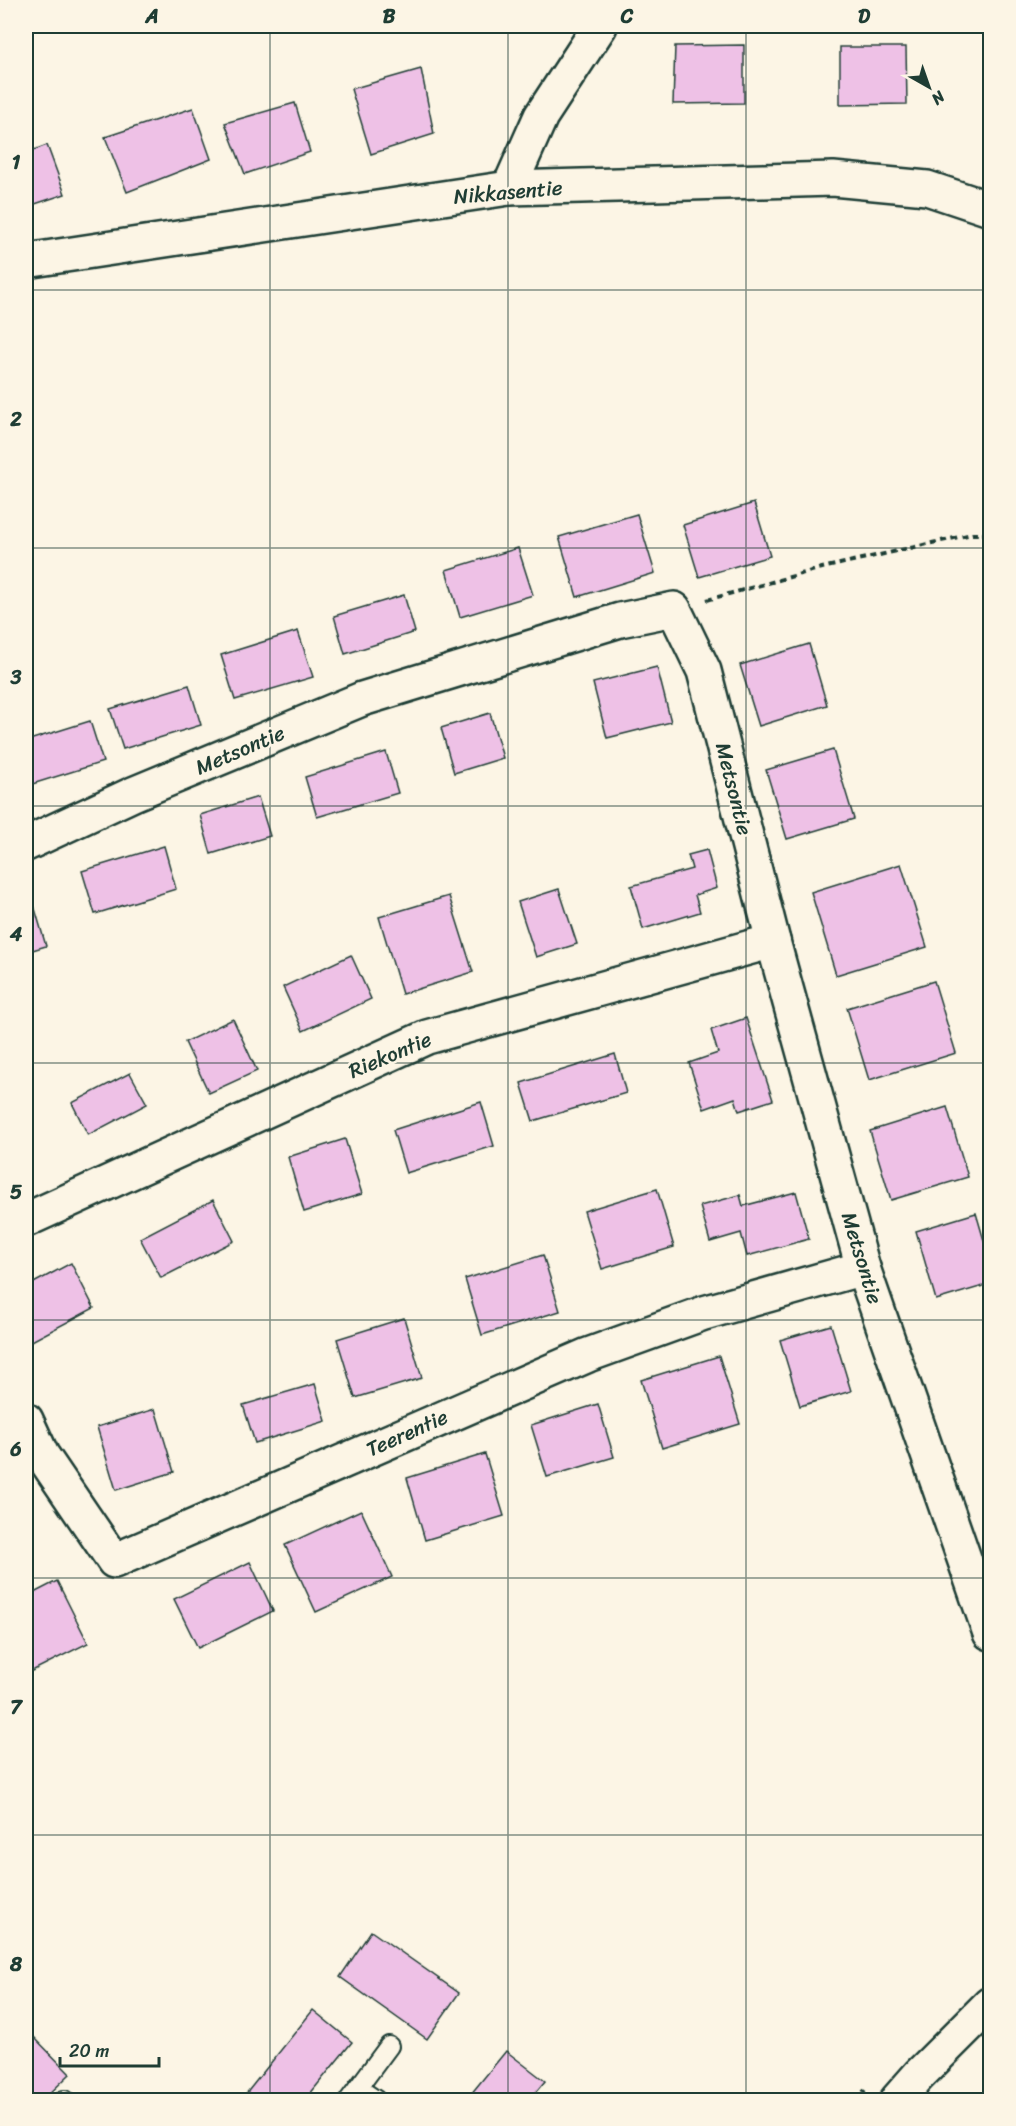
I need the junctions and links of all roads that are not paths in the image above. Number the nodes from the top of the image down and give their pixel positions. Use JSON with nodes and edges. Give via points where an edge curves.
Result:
{"nodes":[{"id":1,"x":600,"y":26,"type":"edge"},
{"id":2,"x":509,"y":188,"type":"junction"},
{"id":3,"x":990,"y":209,"type":"edge"},
{"id":4,"x":26,"y":261,"type":"edge"},
{"id":5,"x":26,"y":844,"type":"edge"},
{"id":6,"x":773,"y":941,"type":"junction"},
{"id":7,"x":26,"y":1220,"type":"edge"},
{"id":8,"x":863,"y":1268,"type":"junction"},
{"id":9,"x":26,"y":1420,"type":"edge"},
{"id":10,"x":990,"y":1633,"type":"edge"},
{"id":11,"x":990,"y":2004,"type":"edge"},
{"id":12,"x":389,"y":2046,"type":"dead end"},
{"id":13,"x":353,"y":2094,"type":"edge"},
{"id":14,"x":375,"y":2100,"type":"edge"},
{"id":15,"x":897,"y":2100,"type":"edge"}],
"edges":[{"from":1,"to":2,"type":"street","via":[[541,116]]},
{"from":2,"to":3,"type":"street","name":"Nikkasentie","via":[[833,179],[927,188]]},
{"from":2,"to":4,"type":"street","name":"Nikkasentie"},
{"from":5,"to":6,"type":"street","name":"Metsontie","via":[[133,794],[362,699],[620,620],[674,609],[704,671]]},
{"from":6,"to":7,"type":"street","name":"Riekontie","via":[[427,1037]]},
{"from":6,"to":8,"type":"street","name":"Metsontie"},
{"from":8,"to":9,"type":"street","name":"Teerentie","via":[[704,1313],[588,1355],[114,1561],[42,1455]]},
{"from":8,"to":10,"type":"street","name":"Metsontie"},
{"from":11,"to":15,"type":"street"},
{"from":12,"to":13,"type":"lane"},
{"from":13,"to":14,"type":"lane"}]}
